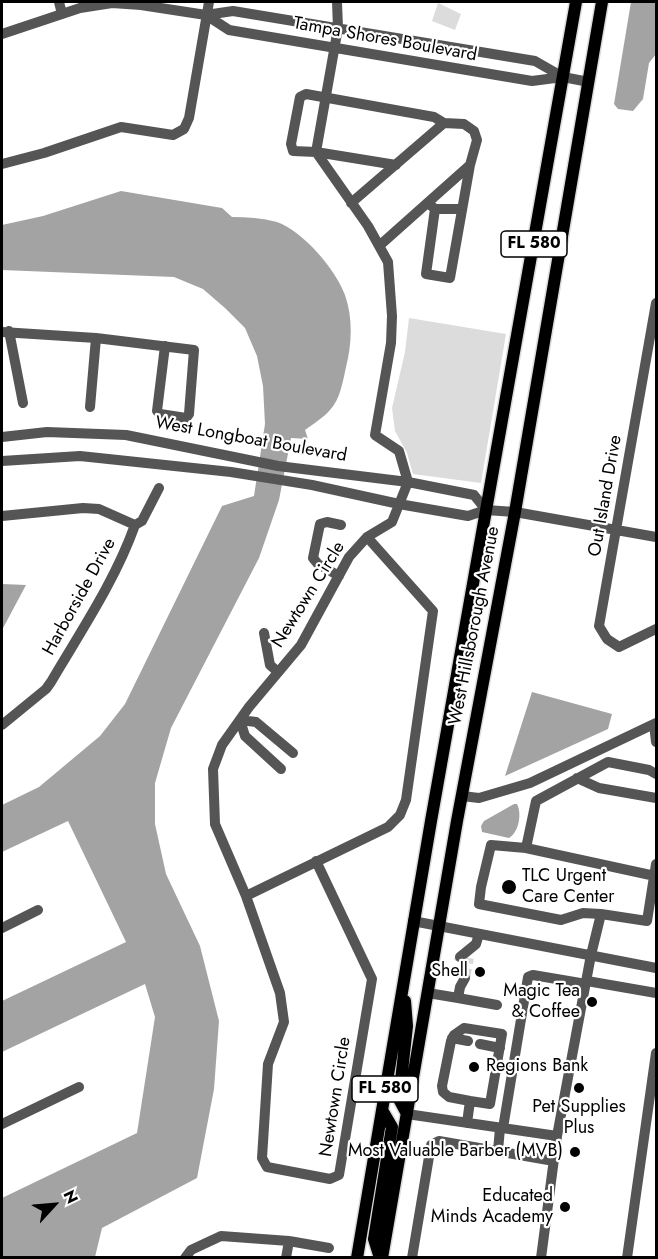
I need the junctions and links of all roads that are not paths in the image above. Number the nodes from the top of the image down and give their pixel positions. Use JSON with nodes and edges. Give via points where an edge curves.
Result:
{"nodes":[{"id":1,"x":59,"y":2,"type":"edge"},
{"id":2,"x":209,"y":2,"type":"edge"},
{"id":3,"x":337,"y":2,"type":"edge"},
{"id":4,"x":576,"y":2,"type":"edge"},
{"id":5,"x":603,"y":2,"type":"edge"},
{"id":6,"x":62,"y":14,"type":"junction"},
{"id":7,"x":206,"y":15,"type":"junction"},
{"id":8,"x":338,"y":28,"type":"junction"},
{"id":9,"x":2,"y":34,"type":"edge"},
{"id":10,"x":334,"y":48,"type":"junction"},
{"id":11,"x":563,"y":77,"type":"junction"},
{"id":12,"x":589,"y":82,"type":"junction"},
{"id":13,"x":325,"y":98,"type":"junction"},
{"id":14,"x":444,"y":123,"type":"junction"},
{"id":15,"x":316,"y":152,"type":"junction"},
{"id":16,"x":2,"y":164,"type":"edge"},
{"id":17,"x":396,"y":165,"type":"junction"},
{"id":18,"x":470,"y":165,"type":"junction"},
{"id":19,"x":351,"y":203,"type":"junction"},
{"id":20,"x":431,"y":206,"type":"junction"},
{"id":21,"x":462,"y":209,"type":"junction"},
{"id":22,"x":379,"y":246,"type":"junction"},
{"id":23,"x":657,"y":303,"type":"edge"},
{"id":24,"x":5,"y":331,"type":"edge"},
{"id":25,"x":96,"y":338,"type":"junction"},
{"id":26,"x":165,"y":346,"type":"junction"},
{"id":27,"x":23,"y":403,"type":"dead end"},
{"id":28,"x":90,"y":407,"type":"dead end"},
{"id":29,"x":2,"y":437,"type":"edge"},
{"id":30,"x":2,"y":461,"type":"edge"},
{"id":31,"x":408,"y":482,"type":"junction"},
{"id":32,"x":159,"y":488,"type":"dead end"},
{"id":33,"x":399,"y":504,"type":"junction"},
{"id":34,"x":486,"y":510,"type":"junction"},
{"id":35,"x":515,"y":512,"type":"junction"},
{"id":36,"x":2,"y":516,"type":"edge"},
{"id":37,"x":135,"y":525,"type":"junction"},
{"id":38,"x":341,"y":525,"type":"dead end"},
{"id":39,"x":616,"y":530,"type":"junction"},
{"id":40,"x":367,"y":537,"type":"junction"},
{"id":41,"x":657,"y":537,"type":"edge"},
{"id":42,"x":339,"y":576,"type":"junction"},
{"id":43,"x":657,"y":629,"type":"edge"},
{"id":44,"x":264,"y":633,"type":"dead end"},
{"id":45,"x":278,"y":672,"type":"junction"},
{"id":46,"x":240,"y":720,"type":"junction"},
{"id":47,"x":655,"y":723,"type":"edge"},
{"id":48,"x":2,"y":725,"type":"edge"},
{"id":49,"x":657,"y":742,"type":"edge"},
{"id":50,"x":293,"y":753,"type":"dead end"},
{"id":51,"x":281,"y":769,"type":"dead end"},
{"id":52,"x":657,"y":774,"type":"edge"},
{"id":53,"x":577,"y":778,"type":"junction"},
{"id":54,"x":462,"y":796,"type":"junction"},
{"id":55,"x":657,"y":798,"type":"edge"},
{"id":56,"x":526,"y":848,"type":"junction"},
{"id":57,"x":316,"y":861,"type":"junction"},
{"id":58,"x":657,"y":864,"type":"edge"},
{"id":59,"x":655,"y":876,"type":"junction"},
{"id":60,"x":246,"y":896,"type":"junction"},
{"id":61,"x":38,"y":910,"type":"dead end"},
{"id":62,"x":602,"y":914,"type":"junction"},
{"id":63,"x":414,"y":921,"type":"junction"},
{"id":64,"x":652,"y":922,"type":"edge"},
{"id":65,"x":439,"y":926,"type":"junction"},
{"id":66,"x":2,"y":928,"type":"edge"},
{"id":67,"x":479,"y":934,"type":"junction"},
{"id":68,"x":465,"y":955,"type":"tunnel mouth"},
{"id":69,"x":591,"y":955,"type":"junction"},
{"id":70,"x":657,"y":968,"type":"edge"},
{"id":71,"x":460,"y":980,"type":"tunnel mouth"},
{"id":72,"x":586,"y":982,"type":"junction"},
{"id":73,"x":403,"y":984,"type":"junction"},
{"id":74,"x":428,"y":993,"type":"junction"},
{"id":75,"x":657,"y":993,"type":"edge"},
{"id":76,"x":458,"y":998,"type":"junction"},
{"id":77,"x":497,"y":1005,"type":"dead end"},
{"id":78,"x":502,"y":1034,"type":"junction"},
{"id":79,"x":517,"y":1037,"type":"junction"},
{"id":80,"x":452,"y":1038,"type":"junction"},
{"id":81,"x":468,"y":1041,"type":"dead end"},
{"id":82,"x":480,"y":1044,"type":"dead end"},
{"id":83,"x":500,"y":1048,"type":"junction"},
{"id":84,"x":657,"y":1053,"type":"edge"},
{"id":85,"x":79,"y":1087,"type":"dead end"},
{"id":86,"x":470,"y":1101,"type":"junction"},
{"id":87,"x":490,"y":1104,"type":"junction"},
{"id":88,"x":507,"y":1107,"type":"junction"},
{"id":89,"x":382,"y":1110,"type":"junction"},
{"id":90,"x":407,"y":1114,"type":"junction"},
{"id":91,"x":468,"y":1123,"type":"junction"},
{"id":92,"x":2,"y":1124,"type":"edge"},
{"id":93,"x":502,"y":1128,"type":"junction"},
{"id":94,"x":557,"y":1136,"type":"junction"},
{"id":95,"x":498,"y":1151,"type":"junction"},
{"id":96,"x":554,"y":1161,"type":"junction"},
{"id":97,"x":289,"y":1241,"type":"junction"},
{"id":98,"x":329,"y":1248,"type":"dead end"},
{"id":99,"x":186,"y":1257,"type":"edge"},
{"id":100,"x":286,"y":1257,"type":"edge"},
{"id":101,"x":357,"y":1257,"type":"edge"},
{"id":102,"x":381,"y":1257,"type":"edge"},
{"id":103,"x":412,"y":1257,"type":"edge"},
{"id":104,"x":541,"y":1257,"type":"edge"},
{"id":105,"x":627,"y":1257,"type":"edge"}],
"edges":[{"from":1,"to":6,"type":"street"},
{"from":2,"to":7,"type":"street"},
{"from":3,"to":8,"type":"street"},
{"from":4,"to":11,"type":"main road","name":"West Hillsborough Avenue","number":"FL 580"},
{"from":5,"to":12,"type":"main road","name":"West Hillsborough Avenue","number":"FL 580"},
{"from":6,"to":7,"type":"street","name":"Tampa Shores Boulevard","via":[[125,3]]},
{"from":6,"to":9,"type":"street","name":"Tampa Shores Boulevard"},
{"from":7,"to":8,"type":"street","name":"Tampa Shores Boulevard","via":[[233,10]]},
{"from":7,"to":10,"type":"street","name":"Tampa Shores Boulevard","via":[[229,30]]},
{"from":7,"to":16,"type":"street","via":[[184,129],[173,135],[121,127]]},
{"from":8,"to":10,"type":"street"},
{"from":8,"to":11,"type":"street","name":"Tampa Shores Boulevard","via":[[535,61]]},
{"from":10,"to":11,"type":"street","name":"Tampa Shores Boulevard","via":[[532,81]]},
{"from":10,"to":13,"type":"street"},
{"from":11,"to":12,"type":"street","name":"Tampa Shores Boulevard"},
{"from":11,"to":34,"type":"main road","name":"West Hillsborough Avenue","number":"FL 580"},
{"from":12,"to":35,"type":"main road","name":"West Hillsborough Avenue","number":"FL 580"},
{"from":13,"to":14,"type":"street","via":[[434,117]]},
{"from":13,"to":15,"type":"street"},
{"from":13,"to":15,"type":"street","via":[[306,94],[300,97],[291,144],[293,151]]},
{"from":14,"to":17,"type":"street"},
{"from":14,"to":18,"type":"street","via":[[464,124],[474,131],[477,140]]},
{"from":15,"to":17,"type":"street"},
{"from":15,"to":19,"type":"street"},
{"from":17,"to":19,"type":"street"},
{"from":18,"to":20,"type":"street"},
{"from":18,"to":21,"type":"street"},
{"from":19,"to":22,"type":"street"},
{"from":20,"to":21,"type":"street"},
{"from":20,"to":21,"type":"street","via":[[426,274],[450,278]]},
{"from":20,"to":22,"type":"street"},
{"from":22,"to":31,"type":"street","via":[[388,262],[392,343],[375,435],[399,451]]},
{"from":23,"to":39,"type":"street","name":"Out Island Drive"},
{"from":24,"to":25,"type":"street"},
{"from":24,"to":27,"type":"street"},
{"from":25,"to":26,"type":"street"},
{"from":25,"to":28,"type":"street"},
{"from":26,"to":26,"type":"street","via":[[194,350],[186,418],[157,411]]},
{"from":29,"to":31,"type":"street","name":"West Longboat Boulevard","via":[[47,432],[126,435],[236,458]]},
{"from":30,"to":33,"type":"street","name":"West Longboat Boulevard","via":[[80,456],[231,472]]},
{"from":31,"to":33,"type":"street","name":"Newtown Circle"},
{"from":31,"to":34,"type":"street","name":"West Longboat Boulevard","via":[[474,495]]},
{"from":32,"to":37,"type":"street","via":[[142,521]]},
{"from":33,"to":34,"type":"street","name":"West Longboat Boulevard","via":[[468,516]]},
{"from":33,"to":40,"type":"street","name":"Newtown Circle","via":[[392,522]]},
{"from":34,"to":35,"type":"street","name":"West Longboat Boulevard"},
{"from":34,"to":63,"type":"main road","name":"West Hillsborough Avenue","number":"FL 580"},
{"from":35,"to":39,"type":"street","name":"West Longboat Boulevard"},
{"from":35,"to":54,"type":"main road","name":"West Hillsborough Avenue","number":"FL 580"},
{"from":36,"to":37,"type":"street","name":"Harborside Drive","via":[[99,509]]},
{"from":37,"to":48,"type":"street","name":"Harborside Drive","via":[[111,579],[51,682]]},
{"from":38,"to":42,"type":"street","via":[[320,524],[313,558]]},
{"from":39,"to":41,"type":"street","name":"West Longboat Boulevard"},
{"from":39,"to":43,"type":"street","name":"Out Island Drive","via":[[599,626],[606,639],[619,646]]},
{"from":40,"to":42,"type":"street","name":"Newtown Circle"},
{"from":40,"to":57,"type":"street","name":"Newtown Circle","via":[[433,611],[406,800],[388,827]]},
{"from":42,"to":45,"type":"street","name":"Newtown Circle","via":[[301,645]]},
{"from":44,"to":45,"type":"street","via":[[270,665]]},
{"from":45,"to":46,"type":"street","name":"Newtown Circle"},
{"from":46,"to":50,"type":"street","via":[[256,722]]},
{"from":46,"to":51,"type":"street","via":[[245,736]]},
{"from":46,"to":60,"type":"street","name":"Newtown Circle","via":[[222,745],[213,768],[213,793],[215,824]]},
{"from":47,"to":49,"type":"street"},
{"from":47,"to":54,"type":"street","via":[[530,783],[479,798]]},
{"from":52,"to":53,"type":"street","via":[[608,762]]},
{"from":53,"to":55,"type":"street","via":[[599,788]]},
{"from":53,"to":56,"type":"street","via":[[536,801]]},
{"from":54,"to":65,"type":"main road","name":"West Hillsborough Avenue","number":"FL 580"},
{"from":56,"to":59,"type":"street"},
{"from":56,"to":62,"type":"street","via":[[491,845],[479,904],[561,920],[583,913]]},
{"from":57,"to":60,"type":"street","name":"Newtown Circle"},
{"from":57,"to":60,"type":"street","name":"Newtown Circle","via":[[372,979],[339,1175],[330,1179],[267,1167],[262,1158],[268,1064],[284,1022],[280,993]]},
{"from":58,"to":59,"type":"street"},
{"from":59,"to":64,"type":"street"},
{"from":61,"to":66,"type":"street"},
{"from":62,"to":64,"type":"street"},
{"from":62,"to":69,"type":"street"},
{"from":63,"to":65,"type":"street"},
{"from":63,"to":73,"type":"main road","name":"West Hillsborough Avenue","number":"FL 580"},
{"from":65,"to":67,"type":"street"},
{"from":65,"to":74,"type":"main road","name":"West Hillsborough Avenue","number":"FL 580"},
{"from":67,"to":68,"type":"street","via":[[476,944]]},
{"from":67,"to":69,"type":"street"},
{"from":69,"to":70,"type":"street"},
{"from":69,"to":72,"type":"street"},
{"from":71,"to":76,"type":"street"},
{"from":72,"to":75,"type":"street"},
{"from":72,"to":79,"type":"street","via":[[528,977]]},
{"from":72,"to":94,"type":"street"},
{"from":73,"to":89,"type":"main road","name":"West Hillsborough Avenue","number":"FL 580"},
{"from":73,"to":90,"type":"main road","via":[[407,1026],[399,1099]]},
{"from":74,"to":76,"type":"street"},
{"from":74,"to":90,"type":"main road","name":"West Hillsborough Avenue","number":"FL 580"},
{"from":76,"to":77,"type":"street"},
{"from":78,"to":79,"type":"street"},
{"from":78,"to":80,"type":"street","via":[[464,1028]]},
{"from":78,"to":83,"type":"street"},
{"from":79,"to":88,"type":"street"},
{"from":80,"to":81,"type":"street"},
{"from":80,"to":86,"type":"street","via":[[443,1092]]},
{"from":82,"to":83,"type":"street"},
{"from":83,"to":87,"type":"street"},
{"from":84,"to":105,"type":"street"},
{"from":85,"to":92,"type":"street"},
{"from":86,"to":87,"type":"street"},
{"from":86,"to":91,"type":"street"},
{"from":87,"to":88,"type":"street"},
{"from":88,"to":93,"type":"street"},
{"from":89,"to":101,"type":"main road","name":"West Hillsborough Avenue","number":"FL 580"},
{"from":89,"to":102,"type":"main road","via":[[392,1127],[374,1239]]},
{"from":90,"to":91,"type":"street"},
{"from":90,"to":102,"type":"main road","name":"West Hillsborough Avenue","number":"FL 580"},
{"from":91,"to":93,"type":"street"},
{"from":93,"to":94,"type":"street"},
{"from":93,"to":95,"type":"street"},
{"from":94,"to":96,"type":"street"},
{"from":95,"to":96,"type":"street"},
{"from":95,"to":103,"type":"street","via":[[439,1141],[431,1145]]},
{"from":96,"to":104,"type":"street"},
{"from":97,"to":98,"type":"street"},
{"from":97,"to":99,"type":"street","via":[[221,1236],[190,1250]]},
{"from":97,"to":100,"type":"street"}]}
